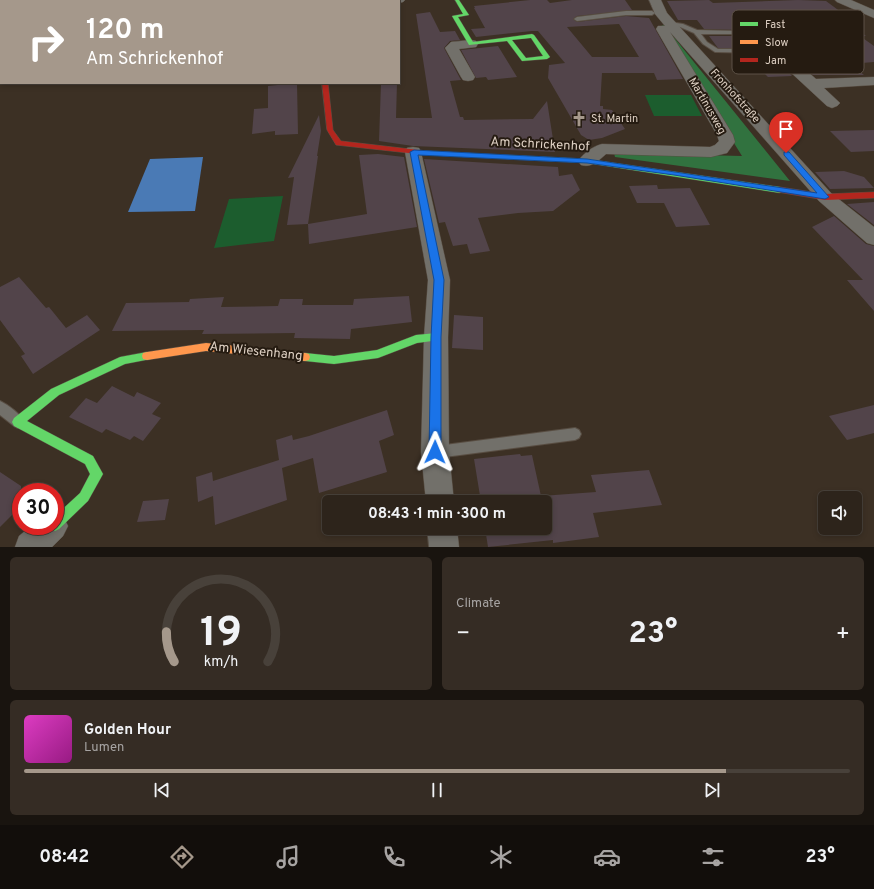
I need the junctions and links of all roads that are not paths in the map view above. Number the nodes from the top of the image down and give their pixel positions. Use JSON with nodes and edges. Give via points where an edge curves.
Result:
{"nodes":[{"id":1,"x":457,"y":0,"type":"edge"},
{"id":2,"x":841,"y":0,"type":"edge"},
{"id":3,"x":659,"y":13,"type":"edge"},
{"id":4,"x":874,"y":14,"type":"edge"},
{"id":5,"x":577,"y":19,"type":"dead end"},
{"id":6,"x":696,"y":32,"type":"junction"},
{"id":7,"x":732,"y":32,"type":"edge"},
{"id":8,"x":508,"y":39,"type":"dead end"},
{"id":9,"x":471,"y":44,"type":"junction"},
{"id":10,"x":732,"y":51,"type":"edge"},
{"id":11,"x":801,"y":74,"type":"edge"},
{"id":12,"x":468,"y":77,"type":"dead end"},
{"id":13,"x":874,"y":81,"type":"edge"},
{"id":14,"x":325,"y":84,"type":"edge"},
{"id":15,"x":812,"y":84,"type":"junction"},
{"id":16,"x":832,"y":103,"type":"dead end"},
{"id":17,"x":414,"y":152,"type":"junction"},
{"id":18,"x":587,"y":161,"type":"junction"},
{"id":19,"x":874,"y":195,"type":"edge"},
{"id":20,"x":825,"y":197,"type":"junction"},
{"id":21,"x":874,"y":238,"type":"edge"},
{"id":22,"x":436,"y":337,"type":"junction"},
{"id":23,"x":0,"y":407,"type":"edge"},
{"id":24,"x":18,"y":422,"type":"junction"},
{"id":25,"x":576,"y":434,"type":"dead end"},
{"id":26,"x":435,"y":452,"type":"junction"},
{"id":27,"x":439,"y":495,"type":"edge"},
{"id":28,"x":64,"y":516,"type":"edge"},
{"id":29,"x":44,"y":535,"type":"edge"},
{"id":30,"x":443,"y":535,"type":"edge"},
{"id":31,"x":30,"y":547,"type":"edge"},
{"id":32,"x":444,"y":547,"type":"edge"}],
"edges":[{"from":1,"to":9,"type":"street","via":[[466,15],[455,16]]},
{"from":2,"to":4,"type":"street"},
{"from":3,"to":5,"type":"lane","via":[[626,13]]},
{"from":3,"to":6,"type":"lane"},
{"from":3,"to":18,"type":"street","name":"Martinusweg","via":[[727,142],[720,149],[711,152],[602,149]]},
{"from":3,"to":20,"type":"street","name":"Fronhofstraße"},
{"from":6,"to":7,"type":"lane"},
{"from":6,"to":10,"type":"lane","via":[[705,44],[717,51]]},
{"from":8,"to":9,"type":"street"},
{"from":9,"to":12,"type":"street","via":[[456,45],[452,48]]},
{"from":11,"to":15,"type":"street"},
{"from":13,"to":15,"type":"street"},
{"from":14,"to":17,"type":"street","name":"Am Schrickenhof","via":[[330,130],[339,143]]},
{"from":15,"to":16,"type":"street"},
{"from":17,"to":18,"type":"street","name":"Am Schrickenhof"},
{"from":17,"to":22,"type":"street","via":[[439,280]]},
{"from":18,"to":20,"type":"street","name":"Am Schrickenhof"},
{"from":19,"to":20,"type":"street","name":"Am Schrickenhof"},
{"from":20,"to":21,"type":"street","name":"Fronhofstraße"},
{"from":22,"to":24,"type":"street","name":"Am Wiesenhang","via":[[416,339],[378,354],[334,360],[206,347],[124,360],[55,392]]},
{"from":22,"to":26,"type":"street"},
{"from":23,"to":24,"type":"lane"},
{"from":24,"to":28,"type":"street","via":[[89,460],[97,474],[84,497]]},
{"from":25,"to":26,"type":"lane"},
{"from":26,"to":27,"type":"street"},
{"from":29,"to":31,"type":"street"},
{"from":30,"to":32,"type":"street"}]}
